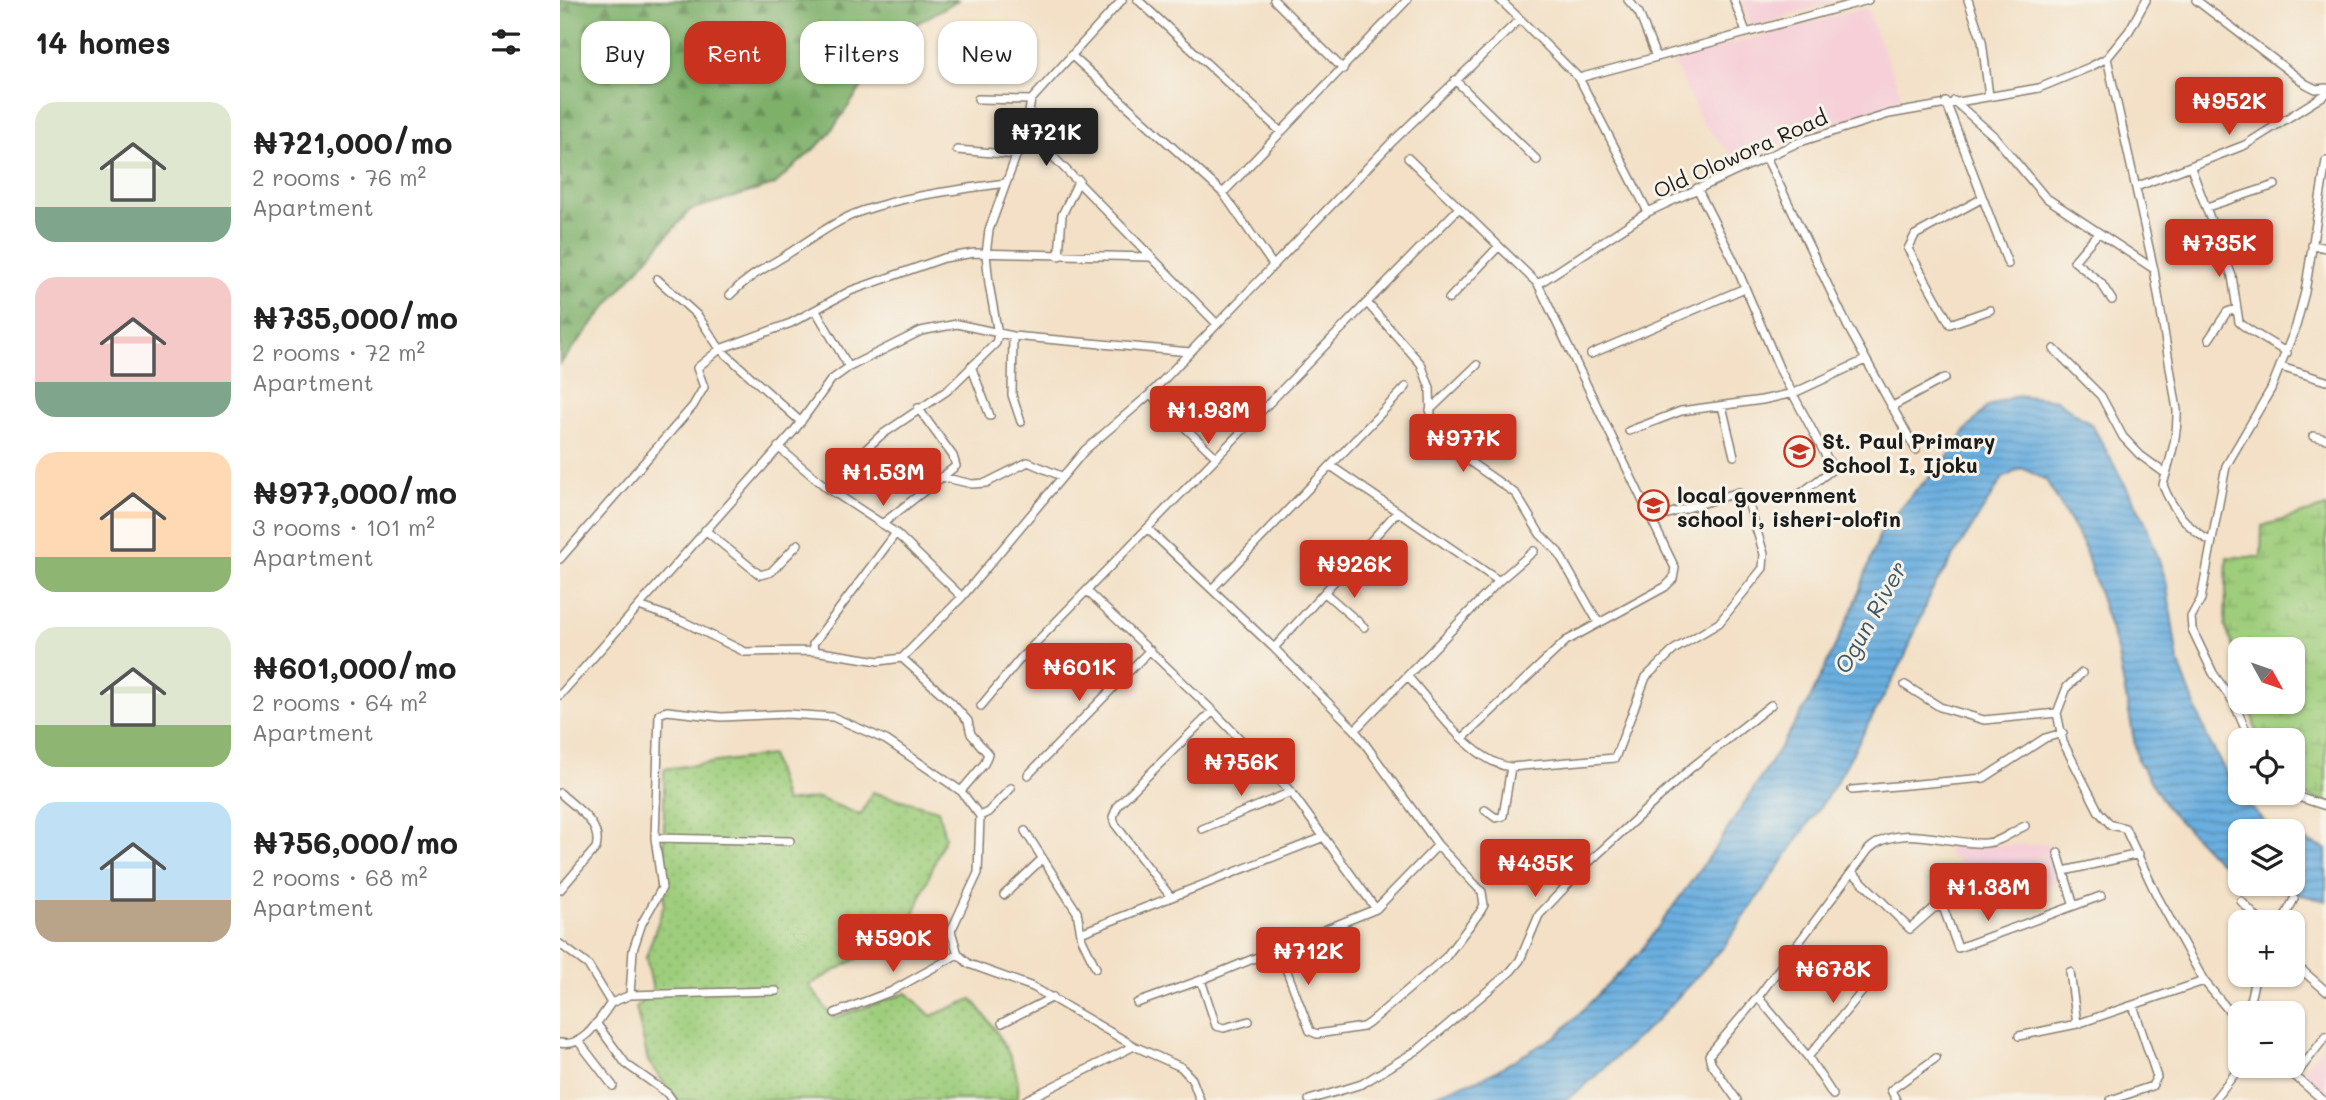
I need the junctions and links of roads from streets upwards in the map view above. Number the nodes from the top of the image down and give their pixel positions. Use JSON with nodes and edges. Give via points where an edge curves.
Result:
{"nodes":[{"id":1,"x":1122,"y":0,"type":"edge"},
{"id":2,"x":1139,"y":0,"type":"edge"},
{"id":3,"x":1274,"y":0,"type":"edge"},
{"id":4,"x":1407,"y":0,"type":"edge"},
{"id":5,"x":1500,"y":0,"type":"edge"},
{"id":6,"x":1628,"y":0,"type":"edge"},
{"id":7,"x":1734,"y":0,"type":"edge"},
{"id":8,"x":1868,"y":0,"type":"edge"},
{"id":9,"x":1968,"y":0,"type":"edge"},
{"id":10,"x":2146,"y":0,"type":"edge"},
{"id":11,"x":2196,"y":0,"type":"edge"},
{"id":12,"x":1520,"y":19,"type":"junction"},
{"id":13,"x":1746,"y":32,"type":"junction"},
{"id":14,"x":1071,"y":55,"type":"junction"},
{"id":15,"x":1656,"y":57,"type":"junction"},
{"id":16,"x":2107,"y":58,"type":"junction"},
{"id":17,"x":1343,"y":69,"type":"junction"},
{"id":18,"x":1579,"y":78,"type":"junction"},
{"id":19,"x":1455,"y":80,"type":"junction"},
{"id":20,"x":2326,"y":88,"type":"edge"},
{"id":21,"x":2326,"y":94,"type":"edge"},
{"id":22,"x":1989,"y":96,"type":"junction"},
{"id":23,"x":978,"y":99,"type":"dead end"},
{"id":24,"x":1031,"y":100,"type":"junction"},
{"id":25,"x":1950,"y":102,"type":"junction"},
{"id":26,"x":1026,"y":129,"type":"junction"},
{"id":27,"x":1280,"y":132,"type":"junction"},
{"id":28,"x":957,"y":150,"type":"dead end"},
{"id":29,"x":1017,"y":155,"type":"junction"},
{"id":30,"x":1766,"y":157,"type":"junction"},
{"id":31,"x":1408,"y":158,"type":"dead end"},
{"id":32,"x":1537,"y":160,"type":"dead end"},
{"id":33,"x":2326,"y":161,"type":"edge"},
{"id":34,"x":2191,"y":168,"type":"junction"},
{"id":35,"x":1079,"y":180,"type":"junction"},
{"id":36,"x":1006,"y":183,"type":"junction"},
{"id":37,"x":2275,"y":186,"type":"dead end"},
{"id":38,"x":2136,"y":187,"type":"junction"},
{"id":39,"x":1697,"y":188,"type":"junction"},
{"id":40,"x":1223,"y":193,"type":"junction"},
{"id":41,"x":1981,"y":199,"type":"junction"},
{"id":42,"x":2207,"y":207,"type":"junction"},
{"id":43,"x":1459,"y":208,"type":"junction"},
{"id":44,"x":1648,"y":212,"type":"junction"},
{"id":45,"x":2098,"y":233,"type":"junction"},
{"id":46,"x":2312,"y":245,"type":"junction"},
{"id":47,"x":1499,"y":246,"type":"junction"},
{"id":48,"x":2326,"y":248,"type":"edge"},
{"id":49,"x":986,"y":254,"type":"junction"},
{"id":50,"x":1059,"y":256,"type":"junction"},
{"id":51,"x":1150,"y":257,"type":"junction"},
{"id":52,"x":2008,"y":264,"type":"dead end"},
{"id":53,"x":1273,"y":265,"type":"junction"},
{"id":54,"x":2154,"y":270,"type":"junction"},
{"id":55,"x":657,"y":279,"type":"dead end"},
{"id":56,"x":1538,"y":284,"type":"junction"},
{"id":57,"x":1745,"y":288,"type":"junction"},
{"id":58,"x":730,"y":295,"type":"dead end"},
{"id":59,"x":1449,"y":299,"type":"dead end"},
{"id":60,"x":2112,"y":300,"type":"dead end"},
{"id":61,"x":1368,"y":304,"type":"junction"},
{"id":62,"x":2236,"y":309,"type":"junction"},
{"id":63,"x":1990,"y":310,"type":"dead end"},
{"id":64,"x":816,"y":311,"type":"junction"},
{"id":65,"x":1217,"y":324,"type":"junction"},
{"id":66,"x":998,"y":334,"type":"junction"},
{"id":67,"x":1013,"y":336,"type":"junction"},
{"id":68,"x":2209,"y":339,"type":"dead end"},
{"id":69,"x":720,"y":349,"type":"junction"},
{"id":70,"x":2054,"y":349,"type":"dead end"},
{"id":71,"x":1190,"y":352,"type":"junction"},
{"id":72,"x":2287,"y":352,"type":"junction"},
{"id":73,"x":1591,"y":354,"type":"dead end"},
{"id":74,"x":1865,"y":360,"type":"junction"},
{"id":75,"x":1477,"y":365,"type":"dead end"},
{"id":76,"x":971,"y":366,"type":"junction"},
{"id":77,"x":849,"y":367,"type":"junction"},
{"id":78,"x":2281,"y":367,"type":"junction"},
{"id":79,"x":1945,"y":378,"type":"dead end"},
{"id":80,"x":2326,"y":381,"type":"edge"},
{"id":81,"x":1406,"y":387,"type":"dead end"},
{"id":82,"x":1794,"y":393,"type":"junction"},
{"id":83,"x":1150,"y":394,"type":"junction"},
{"id":84,"x":1721,"y":406,"type":"junction"},
{"id":85,"x":1891,"y":407,"type":"junction"},
{"id":86,"x":918,"y":408,"type":"junction"},
{"id":87,"x":1430,"y":410,"type":"junction"},
{"id":88,"x":990,"y":416,"type":"dead end"},
{"id":89,"x":801,"y":422,"type":"junction"},
{"id":90,"x":1021,"y":422,"type":"dead end"},
{"id":91,"x":1629,"y":431,"type":"dead end"},
{"id":92,"x":2313,"y":436,"type":"dead end"},
{"id":93,"x":2326,"y":439,"type":"edge"},
{"id":94,"x":778,"y":447,"type":"junction"},
{"id":95,"x":1916,"y":450,"type":"dead end"},
{"id":96,"x":1734,"y":456,"type":"dead end"},
{"id":97,"x":1216,"y":457,"type":"junction"},
{"id":98,"x":1331,"y":466,"type":"junction"},
{"id":99,"x":2166,"y":474,"type":"junction"},
{"id":100,"x":1061,"y":476,"type":"junction"},
{"id":101,"x":942,"y":477,"type":"junction"},
{"id":102,"x":826,"y":487,"type":"junction"},
{"id":103,"x":1800,"y":494,"type":"dead end"},
{"id":104,"x":1397,"y":512,"type":"junction"},
{"id":105,"x":1652,"y":519,"type":"junction"},
{"id":106,"x":882,"y":524,"type":"junction"},
{"id":107,"x":705,"y":530,"type":"junction"},
{"id":108,"x":1149,"y":530,"type":"junction"},
{"id":109,"x":896,"y":533,"type":"junction"},
{"id":110,"x":2210,"y":541,"type":"junction"},
{"id":111,"x":798,"y":544,"type":"dead end"},
{"id":112,"x":1534,"y":551,"type":"dead end"},
{"id":113,"x":560,"y":559,"type":"edge"},
{"id":114,"x":1500,"y":581,"type":"junction"},
{"id":115,"x":1212,"y":589,"type":"junction"},
{"id":116,"x":1088,"y":592,"type":"junction"},
{"id":117,"x":1325,"y":593,"type":"junction"},
{"id":118,"x":962,"y":597,"type":"junction"},
{"id":119,"x":639,"y":606,"type":"junction"},
{"id":120,"x":1598,"y":622,"type":"junction"},
{"id":121,"x":1364,"y":627,"type":"dead end"},
{"id":122,"x":1274,"y":648,"type":"junction"},
{"id":123,"x":1150,"y":650,"type":"junction"},
{"id":124,"x":814,"y":651,"type":"junction"},
{"id":125,"x":902,"y":658,"type":"junction"},
{"id":126,"x":2082,"y":673,"type":"dead end"},
{"id":127,"x":1409,"y":678,"type":"junction"},
{"id":128,"x":1905,"y":685,"type":"dead end"},
{"id":129,"x":560,"y":695,"type":"edge"},
{"id":130,"x":981,"y":705,"type":"dead end"},
{"id":131,"x":1771,"y":705,"type":"dead end"},
{"id":132,"x":1213,"y":711,"type":"junction"},
{"id":133,"x":2057,"y":713,"type":"junction"},
{"id":134,"x":2245,"y":728,"type":"edge"},
{"id":135,"x":1355,"y":730,"type":"junction"},
{"id":136,"x":2063,"y":733,"type":"junction"},
{"id":137,"x":1463,"y":738,"type":"junction"},
{"id":138,"x":1511,"y":766,"type":"junction"},
{"id":139,"x":1028,"y":775,"type":"dead end"},
{"id":140,"x":1011,"y":788,"type":"dead end"},
{"id":141,"x":961,"y":790,"type":"junction"},
{"id":142,"x":1852,"y":790,"type":"dead end"},
{"id":143,"x":1291,"y":792,"type":"junction"},
{"id":144,"x":560,"y":793,"type":"edge"},
{"id":145,"x":2305,"y":799,"type":"edge"},
{"id":146,"x":2326,"y":806,"type":"edge"},
{"id":147,"x":1485,"y":810,"type":"dead end"},
{"id":148,"x":980,"y":816,"type":"junction"},
{"id":149,"x":2025,"y":825,"type":"dead end"},
{"id":150,"x":1202,"y":829,"type":"dead end"},
{"id":151,"x":1025,"y":831,"type":"dead end"},
{"id":152,"x":1324,"y":837,"type":"junction"},
{"id":153,"x":655,"y":838,"type":"junction"},
{"id":154,"x":790,"y":841,"type":"dead end"},
{"id":155,"x":1438,"y":845,"type":"junction"},
{"id":156,"x":2058,"y":853,"type":"dead end"},
{"id":157,"x":2139,"y":854,"type":"junction"},
{"id":158,"x":1042,"y":859,"type":"junction"},
{"id":159,"x":2064,"y":871,"type":"junction"},
{"id":160,"x":1852,"y":872,"type":"junction"},
{"id":161,"x":560,"y":890,"type":"edge"},
{"id":162,"x":1004,"y":895,"type":"dead end"},
{"id":163,"x":1170,"y":896,"type":"junction"},
{"id":164,"x":2101,"y":896,"type":"dead end"},
{"id":165,"x":2294,"y":899,"type":"dead end"},
{"id":166,"x":2241,"y":901,"type":"dead end"},
{"id":167,"x":2074,"y":906,"type":"junction"},
{"id":168,"x":1376,"y":909,"type":"junction"},
{"id":169,"x":2250,"y":910,"type":"edge"},
{"id":170,"x":2288,"y":910,"type":"edge"},
{"id":171,"x":1083,"y":932,"type":"junction"},
{"id":172,"x":560,"y":944,"type":"edge"},
{"id":173,"x":1278,"y":948,"type":"junction"},
{"id":174,"x":958,"y":954,"type":"junction"},
{"id":175,"x":1096,"y":968,"type":"dead end"},
{"id":176,"x":1880,"y":970,"type":"dead end"},
{"id":177,"x":2070,"y":972,"type":"dead end"},
{"id":178,"x":2305,"y":973,"type":"edge"},
{"id":179,"x":1201,"y":980,"type":"junction"},
{"id":180,"x":2204,"y":981,"type":"junction"},
{"id":181,"x":776,"y":991,"type":"dead end"},
{"id":182,"x":2326,"y":991,"type":"edge"},
{"id":183,"x":630,"y":995,"type":"junction"},
{"id":184,"x":1053,"y":997,"type":"junction"},
{"id":185,"x":1758,"y":997,"type":"junction"},
{"id":186,"x":611,"y":1003,"type":"junction"},
{"id":187,"x":1137,"y":1003,"type":"dead end"},
{"id":188,"x":2133,"y":1005,"type":"junction"},
{"id":189,"x":2228,"y":1010,"type":"edge"},
{"id":190,"x":835,"y":1013,"type":"dead end"},
{"id":191,"x":1249,"y":1021,"type":"dead end"},
{"id":192,"x":596,"y":1023,"type":"junction"},
{"id":193,"x":1002,"y":1023,"type":"dead end"},
{"id":194,"x":2077,"y":1024,"type":"junction"},
{"id":195,"x":2019,"y":1036,"type":"dead end"},
{"id":196,"x":2326,"y":1036,"type":"edge"},
{"id":197,"x":579,"y":1042,"type":"junction"},
{"id":198,"x":560,"y":1043,"type":"edge"},
{"id":199,"x":1134,"y":1046,"type":"junction"},
{"id":200,"x":1808,"y":1058,"type":"junction"},
{"id":201,"x":1936,"y":1058,"type":"dead end"},
{"id":202,"x":2305,"y":1063,"type":"edge"},
{"id":203,"x":2231,"y":1078,"type":"edge"},
{"id":204,"x":2297,"y":1078,"type":"edge"},
{"id":205,"x":613,"y":1086,"type":"dead end"},
{"id":206,"x":1833,"y":1095,"type":"dead end"},
{"id":207,"x":672,"y":1100,"type":"edge"},
{"id":208,"x":1026,"y":1100,"type":"edge"},
{"id":209,"x":1200,"y":1100,"type":"edge"},
{"id":210,"x":1309,"y":1100,"type":"edge"},
{"id":211,"x":1737,"y":1100,"type":"edge"},
{"id":212,"x":1896,"y":1100,"type":"edge"},
{"id":213,"x":2111,"y":1100,"type":"edge"},
{"id":214,"x":2214,"y":1100,"type":"edge"},
{"id":215,"x":2323,"y":1100,"type":"edge"}],
"edges":[{"from":1,"to":14,"type":"street"},
{"from":2,"to":27,"type":"street"},
{"from":3,"to":17,"type":"street"},
{"from":4,"to":17,"type":"street"},
{"from":5,"to":12,"type":"street"},
{"from":6,"to":15,"type":"street","via":[[1643,22]]},
{"from":7,"to":13,"type":"street"},
{"from":8,"to":13,"type":"street"},
{"from":9,"to":22,"type":"street","via":[[1982,41]]},
{"from":10,"to":16,"type":"street","name":"Old Olowora Road"},
{"from":11,"to":20,"type":"street","via":[[2306,84]]},
{"from":12,"to":18,"type":"street"},
{"from":12,"to":19,"type":"street"},
{"from":13,"to":15,"type":"street"},
{"from":14,"to":24,"type":"street"},
{"from":14,"to":40,"type":"street"},
{"from":15,"to":18,"type":"street"},
{"from":16,"to":22,"type":"street","name":"Old Olowora Road","via":[[2039,88]]},
{"from":16,"to":38,"type":"street"},
{"from":17,"to":27,"type":"street"},
{"from":18,"to":44,"type":"street"},
{"from":19,"to":32,"type":"street"},
{"from":19,"to":53,"type":"street"},
{"from":21,"to":34,"type":"street","via":[[2245,145]]},
{"from":22,"to":25,"type":"street","name":"Old Olowora Road"},
{"from":23,"to":24,"type":"street"},
{"from":24,"to":26,"type":"street"},
{"from":25,"to":30,"type":"street","name":"Old Olowora Road","via":[[1829,131]]},
{"from":25,"to":41,"type":"street"},
{"from":25,"to":45,"type":"street","via":[[1995,137],[2045,197]]},
{"from":26,"to":29,"type":"street"},
{"from":26,"to":35,"type":"street"},
{"from":27,"to":40,"type":"street"},
{"from":28,"to":29,"type":"street"},
{"from":29,"to":36,"type":"street"},
{"from":30,"to":39,"type":"street","name":"Old Olowora Road"},
{"from":30,"to":74,"type":"street"},
{"from":31,"to":43,"type":"street"},
{"from":33,"to":46,"type":"street"},
{"from":34,"to":38,"type":"street"},
{"from":34,"to":42,"type":"street"},
{"from":35,"to":50,"type":"street","via":[[1062,215]]},
{"from":35,"to":51,"type":"street"},
{"from":36,"to":49,"type":"street","via":[[992,217]]},
{"from":36,"to":58,"type":"street","via":[[943,192],[861,212],[807,239],[747,278]]},
{"from":37,"to":42,"type":"street"},
{"from":38,"to":54,"type":"street"},
{"from":39,"to":44,"type":"street","name":"Old Olowora Road"},
{"from":39,"to":57,"type":"street"},
{"from":40,"to":53,"type":"street"},
{"from":41,"to":52,"type":"street"},
{"from":41,"to":63,"type":"street","via":[[1915,235],[1908,249],[1950,324]]},
{"from":42,"to":62,"type":"street","via":[[2232,276]]},
{"from":43,"to":47,"type":"street"},
{"from":43,"to":61,"type":"street"},
{"from":44,"to":56,"type":"street","name":"Old Olowora Road"},
{"from":45,"to":54,"type":"street"},
{"from":45,"to":60,"type":"street","via":[[2074,261],[2101,283]]},
{"from":46,"to":48,"type":"street"},
{"from":46,"to":72,"type":"street","via":[[2305,292]]},
{"from":47,"to":56,"type":"street"},
{"from":47,"to":59,"type":"street"},
{"from":49,"to":50,"type":"street"},
{"from":49,"to":64,"type":"street","via":[[930,262],[850,291]]},
{"from":49,"to":66,"type":"street"},
{"from":50,"to":51,"type":"street"},
{"from":51,"to":65,"type":"street"},
{"from":53,"to":65,"type":"street"},
{"from":54,"to":99,"type":"street","via":[[2177,410],[2174,456]]},
{"from":55,"to":69,"type":"street","via":[[698,316]]},
{"from":56,"to":105,"type":"street"},
{"from":57,"to":73,"type":"street"},
{"from":57,"to":82,"type":"street"},
{"from":61,"to":87,"type":"street","via":[[1421,364],[1430,388]]},
{"from":61,"to":97,"type":"street"},
{"from":62,"to":68,"type":"street","via":[[2227,312]]},
{"from":62,"to":72,"type":"street","via":[[2244,328]]},
{"from":64,"to":69,"type":"street"},
{"from":64,"to":77,"type":"street"},
{"from":65,"to":71,"type":"street"},
{"from":66,"to":67,"type":"street"},
{"from":66,"to":76,"type":"street","via":[[992,350]]},
{"from":66,"to":77,"type":"street","via":[[971,326],[942,326],[921,331]]},
{"from":67,"to":71,"type":"street"},
{"from":67,"to":90,"type":"street","via":[[1012,395]]},
{"from":69,"to":89,"type":"street"},
{"from":69,"to":113,"type":"street","via":[[697,368],[704,383],[693,405]]},
{"from":70,"to":99,"type":"street","via":[[2101,396],[2123,437]]},
{"from":71,"to":83,"type":"street"},
{"from":72,"to":78,"type":"street"},
{"from":74,"to":82,"type":"street"},
{"from":74,"to":85,"type":"street"},
{"from":75,"to":87,"type":"street"},
{"from":76,"to":86,"type":"street","via":[[948,390]]},
{"from":76,"to":88,"type":"street"},
{"from":77,"to":89,"type":"street","via":[[831,380]]},
{"from":78,"to":80,"type":"street"},
{"from":78,"to":110,"type":"street","via":[[2226,466]]},
{"from":79,"to":85,"type":"street"},
{"from":81,"to":98,"type":"street"},
{"from":82,"to":84,"type":"street"},
{"from":82,"to":103,"type":"street","via":[[1833,469]]},
{"from":83,"to":97,"type":"street"},
{"from":83,"to":100,"type":"street"},
{"from":84,"to":91,"type":"street","via":[[1681,411]]},
{"from":84,"to":96,"type":"street"},
{"from":85,"to":95,"type":"street"},
{"from":86,"to":101,"type":"street","via":[[957,462]]},
{"from":86,"to":102,"type":"street","via":[[880,436]]},
{"from":87,"to":120,"type":"street","via":[[1440,442],[1516,494],[1540,534],[1558,552]]},
{"from":89,"to":94,"type":"street"},
{"from":92,"to":93,"type":"street"},
{"from":94,"to":102,"type":"street"},
{"from":94,"to":107,"type":"street"},
{"from":97,"to":108,"type":"street"},
{"from":98,"to":104,"type":"street"},
{"from":98,"to":115,"type":"street"},
{"from":99,"to":110,"type":"street","via":[[2163,485],[2173,506]]},
{"from":100,"to":101,"type":"street","via":[[1028,462],[986,483]]},
{"from":100,"to":118,"type":"street"},
{"from":101,"to":106,"type":"street"},
{"from":102,"to":106,"type":"street"},
{"from":104,"to":114,"type":"street"},
{"from":104,"to":117,"type":"street"},
{"from":105,"to":120,"type":"street","via":[[1675,568],[1672,579]]},
{"from":105,"to":138,"type":"street","via":[[1739,492],[1747,499],[1764,554],[1763,568],[1719,623],[1653,668],[1615,758]]},
{"from":106,"to":109,"type":"street"},
{"from":107,"to":111,"type":"street","via":[[760,575],[771,572]]},
{"from":107,"to":119,"type":"street"},
{"from":108,"to":115,"type":"street"},
{"from":108,"to":116,"type":"street"},
{"from":109,"to":118,"type":"street"},
{"from":109,"to":124,"type":"street","via":[[813,644]]},
{"from":110,"to":134,"type":"street","via":[[2201,599],[2191,625]]},
{"from":112,"to":114,"type":"street"},
{"from":114,"to":127,"type":"street"},
{"from":115,"to":122,"type":"street"},
{"from":116,"to":123,"type":"street"},
{"from":116,"to":130,"type":"street"},
{"from":117,"to":121,"type":"street"},
{"from":117,"to":122,"type":"street"},
{"from":118,"to":125,"type":"street"},
{"from":119,"to":124,"type":"street","via":[[745,652]]},
{"from":119,"to":129,"type":"street"},
{"from":120,"to":137,"type":"street","via":[[1553,652]]},
{"from":122,"to":135,"type":"street"},
{"from":123,"to":132,"type":"street"},
{"from":123,"to":139,"type":"street"},
{"from":124,"to":125,"type":"street","via":[[879,661]]},
{"from":125,"to":141,"type":"street","via":[[952,703],[988,754]]},
{"from":126,"to":133,"type":"street","via":[[2067,687]]},
{"from":127,"to":135,"type":"street"},
{"from":127,"to":137,"type":"street"},
{"from":128,"to":133,"type":"street","via":[[1940,707],[1984,720]]},
{"from":131,"to":210,"type":"street","via":[[1691,768],[1587,864],[1539,915],[1511,971],[1419,1049],[1362,1084]]},
{"from":132,"to":143,"type":"street"},
{"from":132,"to":163,"type":"street","via":[[1118,805],[1114,817]]},
{"from":133,"to":136,"type":"street"},
{"from":135,"to":155,"type":"street"},
{"from":136,"to":142,"type":"street","via":[[2045,738],[1984,778]]},
{"from":136,"to":157,"type":"street","via":[[2063,742],[2099,811],[2111,825],[2125,828]]},
{"from":137,"to":138,"type":"street","via":[[1487,760]]},
{"from":138,"to":147,"type":"street","via":[[1503,816],[1496,818]]},
{"from":140,"to":148,"type":"street"},
{"from":141,"to":148,"type":"street"},
{"from":141,"to":153,"type":"street","via":[[886,740],[833,717],[721,718],[663,711],[658,718]]},
{"from":143,"to":150,"type":"street"},
{"from":143,"to":152,"type":"street"},
{"from":144,"to":161,"type":"street","via":[[594,825],[598,841]]},
{"from":145,"to":146,"type":"street"},
{"from":148,"to":174,"type":"street","via":[[978,873],[951,931]]},
{"from":149,"to":160,"type":"street","via":[[2002,840],[1984,844],[1905,835],[1891,838],[1874,844]]},
{"from":151,"to":158,"type":"street"},
{"from":152,"to":163,"type":"street"},
{"from":152,"to":168,"type":"street"},
{"from":153,"to":154,"type":"street"},
{"from":153,"to":183,"type":"street","via":[[662,888],[642,923]]},
{"from":155,"to":168,"type":"street"},
{"from":155,"to":173,"type":"street","via":[[1482,892],[1484,905],[1445,958],[1363,1027],[1317,1034],[1310,1031]]},
{"from":156,"to":159,"type":"street"},
{"from":157,"to":159,"type":"street"},
{"from":157,"to":180,"type":"street"},
{"from":158,"to":162,"type":"street"},
{"from":158,"to":171,"type":"street","via":[[1077,912]]},
{"from":159,"to":167,"type":"street"},
{"from":160,"to":167,"type":"street","via":[[1910,929],[1934,908],[1943,907],[1958,948]]},
{"from":160,"to":185,"type":"street"},
{"from":163,"to":171,"type":"street"},
{"from":164,"to":167,"type":"street"},
{"from":165,"to":170,"type":"street"},
{"from":166,"to":169,"type":"street"},
{"from":168,"to":173,"type":"street"},
{"from":171,"to":175,"type":"street"},
{"from":172,"to":186,"type":"street","via":[[588,965]]},
{"from":173,"to":179,"type":"street"},
{"from":174,"to":184,"type":"street","via":[[969,964]]},
{"from":174,"to":190,"type":"street","via":[[890,992]]},
{"from":176,"to":200,"type":"street"},
{"from":177,"to":194,"type":"street"},
{"from":178,"to":182,"type":"street"},
{"from":179,"to":187,"type":"street"},
{"from":179,"to":191,"type":"street","via":[[1216,1026]]},
{"from":180,"to":188,"type":"street"},
{"from":180,"to":189,"type":"street"},
{"from":181,"to":183,"type":"street"},
{"from":183,"to":186,"type":"street"},
{"from":184,"to":193,"type":"street"},
{"from":184,"to":199,"type":"street"},
{"from":185,"to":200,"type":"street"},
{"from":185,"to":211,"type":"street","via":[[1709,1055]]},
{"from":186,"to":192,"type":"street"},
{"from":188,"to":194,"type":"street"},
{"from":188,"to":213,"type":"street","via":[[2157,1077],[2152,1086]]},
{"from":192,"to":197,"type":"street"},
{"from":192,"to":207,"type":"street","via":[[626,1064]]},
{"from":194,"to":195,"type":"street"},
{"from":196,"to":202,"type":"street"},
{"from":197,"to":198,"type":"street"},
{"from":197,"to":205,"type":"street"},
{"from":199,"to":208,"type":"street"},
{"from":199,"to":209,"type":"street","via":[[1187,1072]]},
{"from":200,"to":206,"type":"street"},
{"from":201,"to":212,"type":"street","via":[[1891,1090]]},
{"from":203,"to":214,"type":"street"},
{"from":204,"to":215,"type":"street"}]}
